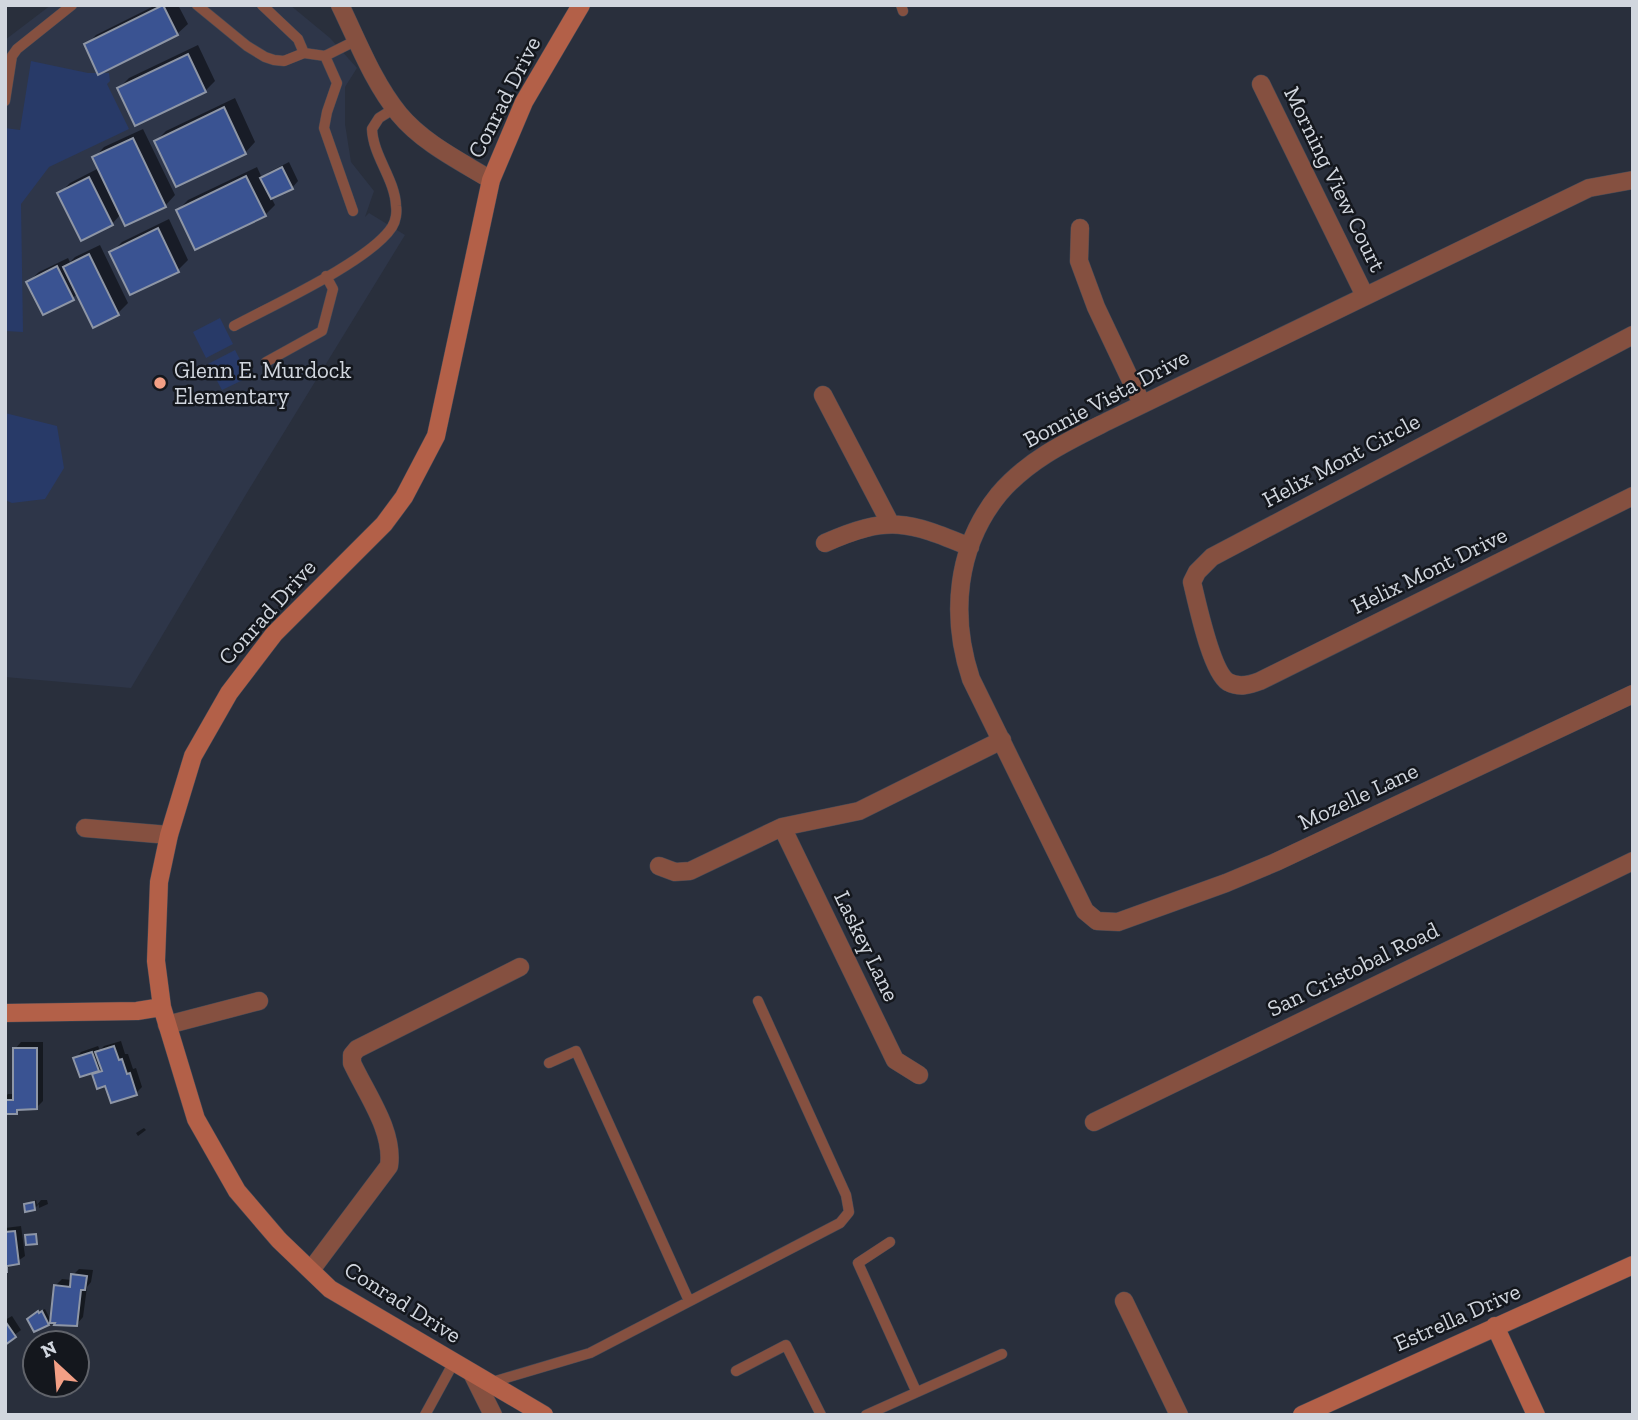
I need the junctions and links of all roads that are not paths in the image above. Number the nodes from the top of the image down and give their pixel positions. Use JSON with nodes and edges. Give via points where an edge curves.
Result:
{"nodes":[{"id":1,"x":72,"y":5,"type":"edge"},
{"id":2,"x":197,"y":5,"type":"edge"},
{"id":3,"x":262,"y":5,"type":"edge"},
{"id":4,"x":340,"y":5,"type":"edge"},
{"id":5,"x":581,"y":5,"type":"edge"},
{"id":6,"x":357,"y":40,"type":"junction"},
{"id":7,"x":304,"y":53,"type":"junction"},
{"id":8,"x":325,"y":56,"type":"junction"},
{"id":9,"x":1261,"y":84,"type":"dead end"},
{"id":10,"x":5,"y":101,"type":"edge"},
{"id":11,"x":395,"y":108,"type":"junction"},
{"id":12,"x":491,"y":180,"type":"junction"},
{"id":13,"x":1633,"y":180,"type":"edge"},
{"id":14,"x":353,"y":211,"type":"dead end"},
{"id":15,"x":1080,"y":228,"type":"dead end"},
{"id":16,"x":326,"y":276,"type":"junction"},
{"id":17,"x":1365,"y":296,"type":"junction"},
{"id":18,"x":234,"y":326,"type":"dead end"},
{"id":19,"x":1633,"y":335,"type":"edge"},
{"id":20,"x":266,"y":362,"type":"dead end"},
{"id":21,"x":823,"y":395,"type":"dead end"},
{"id":22,"x":1142,"y":404,"type":"junction"},
{"id":23,"x":1633,"y":496,"type":"edge"},
{"id":24,"x":890,"y":523,"type":"junction"},
{"id":25,"x":825,"y":543,"type":"dead end"},
{"id":26,"x":970,"y":547,"type":"junction"},
{"id":27,"x":1245,"y":686,"type":"joint"},
{"id":28,"x":1633,"y":694,"type":"edge"},
{"id":29,"x":1002,"y":740,"type":"junction"},
{"id":30,"x":782,"y":827,"type":"junction"},
{"id":31,"x":85,"y":828,"type":"dead end"},
{"id":32,"x":169,"y":835,"type":"junction"},
{"id":33,"x":1633,"y":861,"type":"edge"},
{"id":34,"x":659,"y":866,"type":"dead end"},
{"id":35,"x":1097,"y":921,"type":"joint"},
{"id":36,"x":520,"y":967,"type":"dead end"},
{"id":37,"x":260,"y":1001,"type":"dead end"},
{"id":38,"x":758,"y":1001,"type":"dead end"},
{"id":39,"x":162,"y":1007,"type":"junction"},
{"id":40,"x":5,"y":1013,"type":"edge"},
{"id":41,"x":167,"y":1025,"type":"junction"},
{"id":42,"x":549,"y":1063,"type":"dead end"},
{"id":43,"x":919,"y":1075,"type":"dead end"},
{"id":44,"x":1094,"y":1122,"type":"dead end"},
{"id":45,"x":890,"y":1242,"type":"dead end"},
{"id":46,"x":1633,"y":1265,"type":"edge"},
{"id":47,"x":311,"y":1270,"type":"junction"},
{"id":48,"x":689,"y":1301,"type":"junction"},
{"id":49,"x":1124,"y":1301,"type":"dead end"},
{"id":50,"x":1495,"y":1326,"type":"junction"},
{"id":51,"x":1002,"y":1354,"type":"dead end"},
{"id":52,"x":454,"y":1362,"type":"junction"},
{"id":53,"x":736,"y":1371,"type":"dead end"},
{"id":54,"x":472,"y":1373,"type":"junction"},
{"id":55,"x":488,"y":1383,"type":"junction"},
{"id":56,"x":916,"y":1391,"type":"junction"},
{"id":57,"x":425,"y":1415,"type":"edge"},
{"id":58,"x":493,"y":1415,"type":"edge"},
{"id":59,"x":544,"y":1415,"type":"edge"},
{"id":60,"x":821,"y":1415,"type":"edge"},
{"id":61,"x":866,"y":1415,"type":"edge"},
{"id":62,"x":1179,"y":1415,"type":"edge"},
{"id":63,"x":1302,"y":1415,"type":"edge"},
{"id":64,"x":1536,"y":1415,"type":"edge"}],
"edges":[{"from":1,"to":10,"type":"lane","via":[[12,56]]},
{"from":2,"to":7,"type":"lane","via":[[265,57],[284,61]]},
{"from":3,"to":7,"type":"lane","via":[[299,40]]},
{"from":4,"to":6,"type":"street"},
{"from":5,"to":12,"type":"street","name":"Conrad Drive","via":[[524,102]]},
{"from":6,"to":8,"type":"lane"},
{"from":6,"to":11,"type":"street"},
{"from":7,"to":8,"type":"lane"},
{"from":8,"to":14,"type":"lane","via":[[337,83],[324,128]]},
{"from":9,"to":17,"type":"street","name":"Morning View Court"},
{"from":11,"to":12,"type":"street","via":[[429,142]]},
{"from":11,"to":16,"type":"lane","via":[[374,123],[372,134],[395,198],[395,220],[356,260]]},
{"from":12,"to":32,"type":"street","name":"Conrad Drive","via":[[436,436],[384,524],[274,634],[229,693],[193,756]]},
{"from":13,"to":17,"type":"street","name":"Bonnie Vista Drive","via":[[1589,188]]},
{"from":15,"to":22,"type":"street","via":[[1079,261]]},
{"from":16,"to":18,"type":"lane"},
{"from":16,"to":20,"type":"lane","via":[[333,289],[322,331]]},
{"from":17,"to":22,"type":"street","name":"Bonnie Vista Drive"},
{"from":19,"to":27,"type":"street","name":"Helix Mont Circle","via":[[1212,557],[1192,582],[1205,636],[1221,675]]},
{"from":21,"to":24,"type":"street"},
{"from":22,"to":26,"type":"street","name":"Bonnie Vista Drive","via":[[1026,467],[998,495]]},
{"from":23,"to":27,"type":"street","name":"Helix Mont Drive"},
{"from":24,"to":25,"type":"street"},
{"from":24,"to":26,"type":"street","via":[[925,528]]},
{"from":26,"to":29,"type":"street","name":"Bonnie Vista Drive","via":[[960,584],[961,642],[971,679]]},
{"from":28,"to":35,"type":"street","name":"Mozelle Lane","via":[[1276,862],[1118,922]]},
{"from":29,"to":30,"type":"street","via":[[859,811]]},
{"from":29,"to":35,"type":"street","name":"Bonnie Vista Drive","via":[[1086,911]]},
{"from":30,"to":34,"type":"street","via":[[690,871]]},
{"from":30,"to":43,"type":"street","name":"Laskey Lane","via":[[895,1060]]},
{"from":31,"to":32,"type":"street"},
{"from":32,"to":39,"type":"street","name":"Conrad Drive","via":[[159,882],[156,961]]},
{"from":33,"to":44,"type":"street","name":"San Cristobal Road"},
{"from":36,"to":47,"type":"street","via":[[352,1055],[388,1138],[389,1166]]},
{"from":37,"to":41,"type":"street"},
{"from":38,"to":48,"type":"lane","via":[[846,1195],[849,1212],[840,1223]]},
{"from":39,"to":40,"type":"street","via":[[123,1012]]},
{"from":39,"to":41,"type":"street","name":"Conrad Drive"},
{"from":41,"to":47,"type":"street","name":"Conrad Drive","via":[[196,1119],[237,1191]]},
{"from":42,"to":48,"type":"lane","via":[[576,1051]]},
{"from":45,"to":56,"type":"lane","via":[[858,1263]]},
{"from":46,"to":50,"type":"street","name":"Estrella Drive"},
{"from":47,"to":52,"type":"street","name":"Conrad Drive","via":[[330,1289]]},
{"from":48,"to":55,"type":"lane","via":[[590,1353]]},
{"from":49,"to":62,"type":"street"},
{"from":50,"to":63,"type":"street","name":"Estrella Drive"},
{"from":50,"to":64,"type":"street"},
{"from":51,"to":56,"type":"lane"},
{"from":52,"to":54,"type":"street","name":"Conrad Drive"},
{"from":52,"to":57,"type":"lane"},
{"from":53,"to":60,"type":"lane","via":[[786,1345]]},
{"from":54,"to":55,"type":"street","name":"Conrad Drive"},
{"from":54,"to":58,"type":"street"},
{"from":55,"to":59,"type":"street","name":"Conrad Drive"},
{"from":56,"to":61,"type":"lane"}]}
